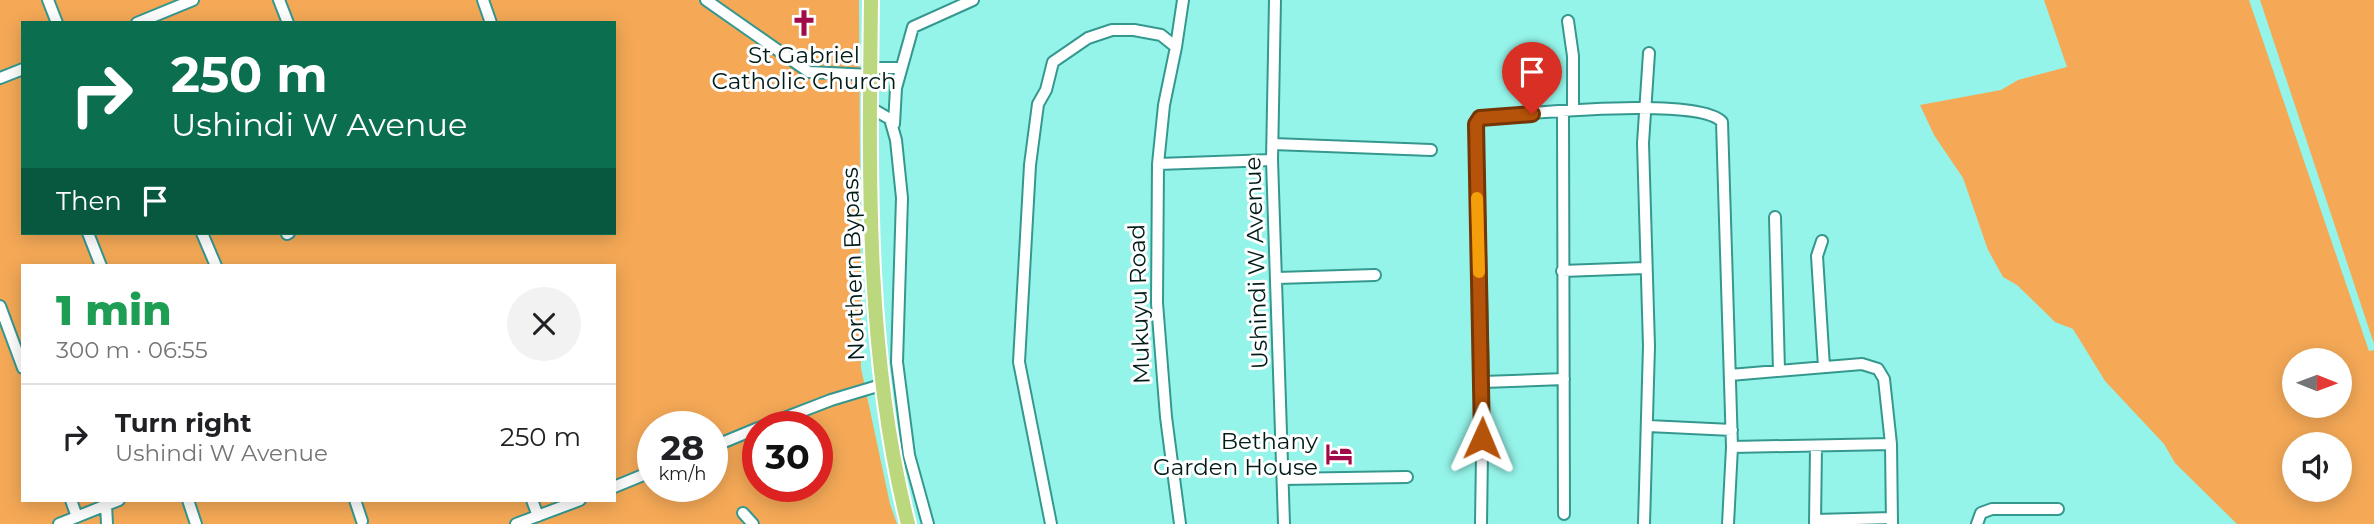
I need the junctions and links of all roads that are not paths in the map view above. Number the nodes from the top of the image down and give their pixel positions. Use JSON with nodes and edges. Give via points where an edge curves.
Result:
{"nodes":[{"id":1,"x":48,"y":0,"type":"edge"},
{"id":2,"x":193,"y":0,"type":"edge"},
{"id":3,"x":279,"y":0,"type":"edge"},
{"id":4,"x":483,"y":0,"type":"edge"},
{"id":5,"x":706,"y":0,"type":"edge"},
{"id":6,"x":871,"y":0,"type":"edge"},
{"id":7,"x":972,"y":0,"type":"edge"},
{"id":8,"x":1183,"y":0,"type":"edge"},
{"id":9,"x":1275,"y":0,"type":"edge"},
{"id":10,"x":168,"y":5,"type":"edge"},
{"id":11,"x":56,"y":21,"type":"edge"},
{"id":12,"x":140,"y":21,"type":"edge"},
{"id":13,"x":287,"y":21,"type":"edge"},
{"id":14,"x":490,"y":21,"type":"edge"},
{"id":15,"x":1568,"y":21,"type":"dead end"},
{"id":16,"x":1176,"y":47,"type":"junction"},
{"id":17,"x":1649,"y":53,"type":"dead end"},
{"id":18,"x":901,"y":68,"type":"junction"},
{"id":19,"x":21,"y":70,"type":"edge"},
{"id":20,"x":871,"y":72,"type":"junction"},
{"id":21,"x":0,"y":78,"type":"edge"},
{"id":22,"x":872,"y":108,"type":"junction"},
{"id":23,"x":1647,"y":108,"type":"junction"},
{"id":24,"x":1568,"y":110,"type":"junction"},
{"id":25,"x":894,"y":124,"type":"junction"},
{"id":26,"x":1273,"y":144,"type":"junction"},
{"id":27,"x":1432,"y":150,"type":"dead end"},
{"id":28,"x":1272,"y":160,"type":"junction"},
{"id":29,"x":1158,"y":164,"type":"junction"},
{"id":30,"x":1775,"y":217,"type":"dead end"},
{"id":31,"x":89,"y":235,"type":"edge"},
{"id":32,"x":203,"y":235,"type":"edge"},
{"id":33,"x":1822,"y":241,"type":"dead end"},
{"id":34,"x":100,"y":264,"type":"edge"},
{"id":35,"x":215,"y":264,"type":"edge"},
{"id":36,"x":1645,"y":268,"type":"junction"},
{"id":37,"x":1562,"y":271,"type":"junction"},
{"id":38,"x":1375,"y":275,"type":"dead end"},
{"id":39,"x":1277,"y":278,"type":"junction"},
{"id":40,"x":0,"y":306,"type":"edge"},
{"id":41,"x":897,"y":362,"type":"junction"},
{"id":42,"x":21,"y":363,"type":"edge"},
{"id":43,"x":880,"y":365,"type":"junction"},
{"id":44,"x":1824,"y":367,"type":"junction"},
{"id":45,"x":1779,"y":371,"type":"junction"},
{"id":46,"x":1730,"y":375,"type":"junction"},
{"id":47,"x":1564,"y":379,"type":"junction"},
{"id":48,"x":1483,"y":382,"type":"junction"},
{"id":49,"x":881,"y":385,"type":"junction"},
{"id":50,"x":803,"y":411,"type":"edge"},
{"id":51,"x":1648,"y":426,"type":"junction"},
{"id":52,"x":1731,"y":430,"type":"junction"},
{"id":53,"x":1891,"y":444,"type":"junction"},
{"id":54,"x":1732,"y":447,"type":"junction"},
{"id":55,"x":1816,"y":447,"type":"junction"},
{"id":56,"x":637,"y":477,"type":"edge"},
{"id":57,"x":1407,"y":477,"type":"dead end"},
{"id":58,"x":1283,"y":479,"type":"junction"},
{"id":59,"x":616,"y":485,"type":"edge"},
{"id":60,"x":72,"y":502,"type":"edge"},
{"id":61,"x":114,"y":502,"type":"edge"},
{"id":62,"x":189,"y":502,"type":"edge"},
{"id":63,"x":356,"y":502,"type":"edge"},
{"id":64,"x":533,"y":502,"type":"edge"},
{"id":65,"x":575,"y":502,"type":"edge"},
{"id":66,"x":106,"y":505,"type":"junction"},
{"id":67,"x":2058,"y":509,"type":"dead end"},
{"id":68,"x":743,"y":513,"type":"dead end"},
{"id":69,"x":1564,"y":514,"type":"dead end"},
{"id":70,"x":538,"y":516,"type":"junction"},
{"id":71,"x":77,"y":517,"type":"junction"},
{"id":72,"x":362,"y":521,"type":"dead end"},
{"id":73,"x":1892,"y":521,"type":"edge"},
{"id":74,"x":1815,"y":522,"type":"edge"},
{"id":75,"x":1178,"y":523,"type":"edge"},
{"id":76,"x":59,"y":524,"type":"edge"},
{"id":77,"x":107,"y":524,"type":"edge"},
{"id":78,"x":196,"y":524,"type":"edge"},
{"id":79,"x":516,"y":524,"type":"edge"},
{"id":80,"x":753,"y":524,"type":"edge"},
{"id":81,"x":908,"y":524,"type":"edge"},
{"id":82,"x":928,"y":524,"type":"edge"},
{"id":83,"x":1051,"y":524,"type":"edge"},
{"id":84,"x":1284,"y":524,"type":"edge"},
{"id":85,"x":1481,"y":524,"type":"edge"},
{"id":86,"x":1644,"y":524,"type":"edge"},
{"id":87,"x":1728,"y":524,"type":"edge"},
{"id":88,"x":1977,"y":524,"type":"edge"}],
"edges":[{"from":1,"to":11,"type":"street"},
{"from":2,"to":10,"type":"street"},
{"from":3,"to":13,"type":"street"},
{"from":4,"to":14,"type":"street"},
{"from":5,"to":20,"type":"street","via":[[809,72]]},
{"from":6,"to":20,"type":"main road","name":"Northern Bypass"},
{"from":7,"to":18,"type":"street","via":[[913,27]]},
{"from":8,"to":16,"type":"street","name":"Mukuyu Road"},
{"from":9,"to":26,"type":"street","name":"Ushindi W Avenue"},
{"from":10,"to":12,"type":"street"},
{"from":15,"to":24,"type":"street","via":[[1573,56]]},
{"from":16,"to":29,"type":"street","name":"Mukuyu Road"},
{"from":16,"to":83,"type":"street","via":[[1161,35],[1134,30],[1112,30],[1088,38],[1053,62],[1038,104],[1019,362]]},
{"from":17,"to":23,"type":"street"},
{"from":18,"to":20,"type":"street"},
{"from":18,"to":25,"type":"street"},
{"from":19,"to":21,"type":"street"},
{"from":20,"to":22,"type":"main road","name":"Northern Bypass"},
{"from":22,"to":25,"type":"street"},
{"from":22,"to":43,"type":"main road","name":"Northern Bypass","via":[[871,222]]},
{"from":23,"to":24,"type":"street"},
{"from":23,"to":36,"type":"street","via":[[1643,143]]},
{"from":23,"to":46,"type":"street","via":[[1720,119]]},
{"from":24,"to":37,"type":"street"},
{"from":24,"to":48,"type":"street","via":[[1489,116],[1477,121]]},
{"from":25,"to":41,"type":"street","via":[[902,198]]},
{"from":26,"to":27,"type":"street"},
{"from":26,"to":28,"type":"street","name":"Ushindi W Avenue"},
{"from":28,"to":29,"type":"street"},
{"from":28,"to":39,"type":"street","name":"Ushindi W Avenue"},
{"from":29,"to":75,"type":"street","name":"Mukuyu Road","via":[[1160,353]]},
{"from":30,"to":45,"type":"street"},
{"from":31,"to":34,"type":"street"},
{"from":32,"to":35,"type":"street"},
{"from":33,"to":44,"type":"street","via":[[1817,256]]},
{"from":36,"to":37,"type":"street"},
{"from":36,"to":51,"type":"street"},
{"from":37,"to":47,"type":"street"},
{"from":38,"to":39,"type":"street"},
{"from":39,"to":58,"type":"street","name":"Ushindi W Avenue"},
{"from":40,"to":42,"type":"street"},
{"from":41,"to":43,"type":"street"},
{"from":41,"to":82,"type":"street","via":[[909,455]]},
{"from":43,"to":49,"type":"main road","name":"Northern Bypass"},
{"from":44,"to":45,"type":"street"},
{"from":44,"to":53,"type":"street","via":[[1862,364],[1878,369],[1884,379]]},
{"from":45,"to":46,"type":"street"},
{"from":46,"to":52,"type":"street"},
{"from":47,"to":48,"type":"street"},
{"from":47,"to":69,"type":"street"},
{"from":48,"to":85,"type":"street"},
{"from":49,"to":50,"type":"street"},
{"from":49,"to":81,"type":"main road","name":"Northern Bypass"},
{"from":51,"to":52,"type":"street"},
{"from":51,"to":86,"type":"street"},
{"from":52,"to":54,"type":"street"},
{"from":53,"to":55,"type":"street"},
{"from":53,"to":73,"type":"street"},
{"from":54,"to":55,"type":"street"},
{"from":54,"to":87,"type":"street"},
{"from":55,"to":74,"type":"street"},
{"from":56,"to":59,"type":"street"},
{"from":57,"to":58,"type":"street"},
{"from":58,"to":84,"type":"street","name":"Ushindi W Avenue"},
{"from":60,"to":71,"type":"street"},
{"from":61,"to":66,"type":"street"},
{"from":62,"to":78,"type":"street"},
{"from":63,"to":72,"type":"street"},
{"from":64,"to":70,"type":"street"},
{"from":65,"to":70,"type":"street"},
{"from":66,"to":71,"type":"street"},
{"from":66,"to":77,"type":"street"},
{"from":67,"to":88,"type":"street","via":[[1992,509],[1981,513]]},
{"from":68,"to":80,"type":"street"},
{"from":70,"to":79,"type":"street"},
{"from":71,"to":76,"type":"street"},
{"from":73,"to":74,"type":"street"}]}
